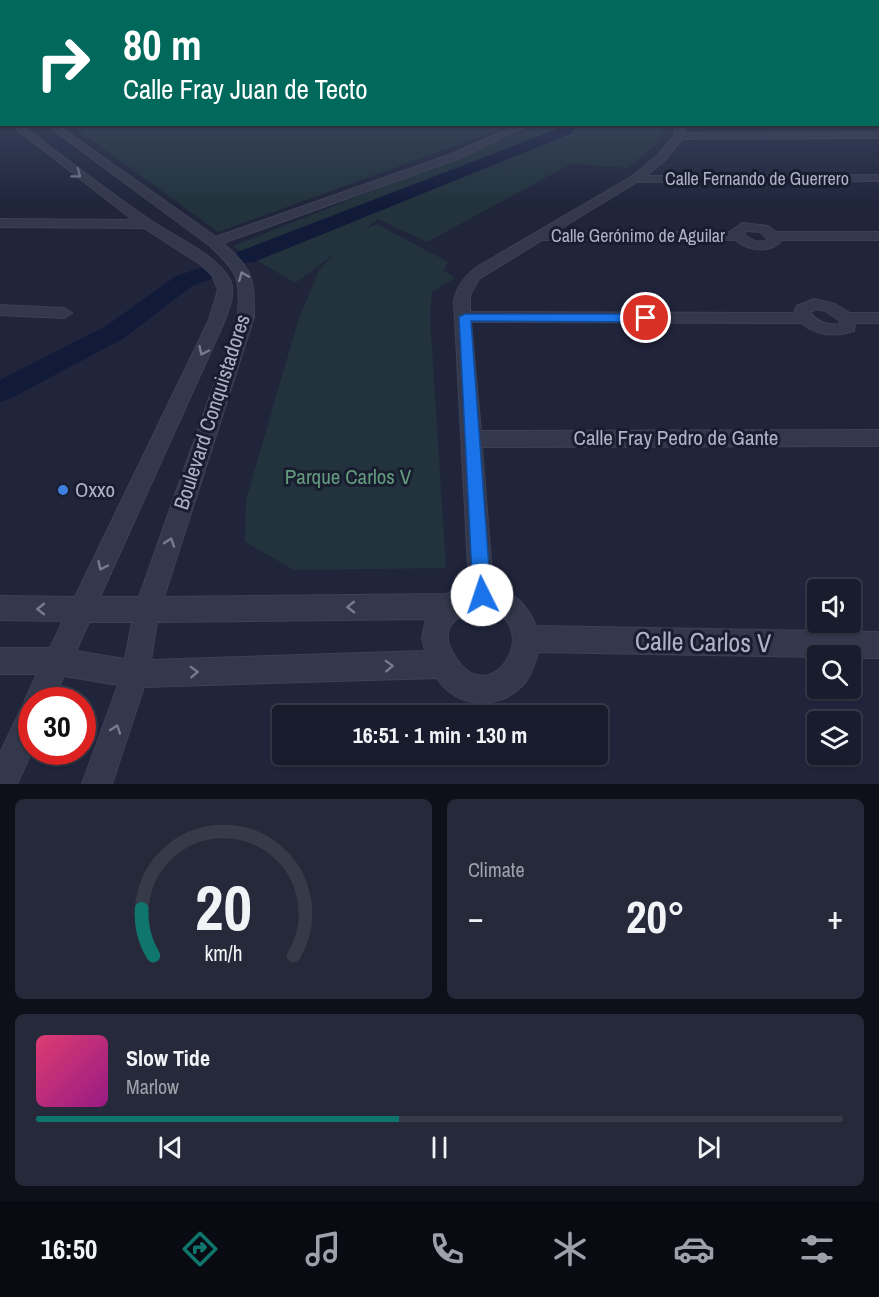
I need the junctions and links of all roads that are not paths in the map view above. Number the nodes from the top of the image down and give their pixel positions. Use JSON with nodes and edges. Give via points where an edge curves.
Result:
{"nodes":[{"id":1,"x":23,"y":132,"type":"edge"},
{"id":2,"x":60,"y":132,"type":"edge"},
{"id":3,"x":511,"y":132,"type":"edge"},
{"id":4,"x":679,"y":132,"type":"edge"},
{"id":5,"x":879,"y":135,"type":"edge"},
{"id":6,"x":678,"y":136,"type":"junction"},
{"id":7,"x":879,"y":178,"type":"edge"},
{"id":8,"x":635,"y":179,"type":"junction"},
{"id":9,"x":0,"y":223,"type":"edge"},
{"id":10,"x":148,"y":224,"type":"junction"},
{"id":11,"x":540,"y":236,"type":"junction"},
{"id":12,"x":879,"y":236,"type":"edge"},
{"id":13,"x":213,"y":242,"type":"junction"},
{"id":14,"x":0,"y":310,"type":"edge"},
{"id":15,"x":64,"y":313,"type":"dead end"},
{"id":16,"x":465,"y":317,"type":"junction"},
{"id":17,"x":806,"y":318,"type":"junction"},
{"id":18,"x":848,"y":318,"type":"junction"},
{"id":19,"x":879,"y":318,"type":"edge"},
{"id":20,"x":879,"y":438,"type":"edge"},
{"id":21,"x":472,"y":439,"type":"junction"},
{"id":22,"x":482,"y":595,"type":"junction"},
{"id":23,"x":452,"y":606,"type":"junction"},
{"id":24,"x":0,"y":608,"type":"edge"},
{"id":25,"x":81,"y":609,"type":"junction"},
{"id":26,"x":147,"y":610,"type":"junction"},
{"id":27,"x":526,"y":639,"type":"junction"},
{"id":28,"x":879,"y":645,"type":"edge"},
{"id":29,"x":0,"y":661,"type":"edge"},
{"id":30,"x":57,"y":661,"type":"junction"},
{"id":31,"x":441,"y":664,"type":"junction"},
{"id":32,"x":135,"y":674,"type":"junction"},
{"id":33,"x":45,"y":687,"type":"edge"},
{"id":34,"x":18,"y":747,"type":"edge"},
{"id":35,"x":1,"y":784,"type":"edge"},
{"id":36,"x":97,"y":784,"type":"edge"}],
"edges":[{"from":1,"to":10,"type":"street","name":"Boulevard Conquistadores","one_way":true},
{"from":2,"to":13,"type":"street","name":"Boulevard Conquistadores"},
{"from":3,"to":13,"type":"street","via":[[453,157]]},
{"from":4,"to":6,"type":"street"},
{"from":5,"to":6,"type":"street"},
{"from":6,"to":8,"type":"street","via":[[661,158]]},
{"from":7,"to":8,"type":"street","name":"Calle Fernando de Guerrero"},
{"from":8,"to":11,"type":"street"},
{"from":9,"to":10,"type":"street"},
{"from":10,"to":25,"type":"street","name":"Boulevard Conquistadores","one_way":true,"via":[[213,266],[226,291],[217,320]]},
{"from":11,"to":12,"type":"street","name":"Calle Gerónimo de Aguilar","via":[[737,236],[766,246],[775,242],[775,236]]},
{"from":11,"to":16,"type":"street","via":[[470,279],[464,289]]},
{"from":26,"to":13,"type":"street","name":"Boulevard Conquistadores","one_way":true,"via":[[246,317],[247,284],[239,266]]},
{"from":14,"to":15,"type":"street"},
{"from":16,"to":17,"type":"street"},
{"from":16,"to":21,"type":"street"},
{"from":17,"to":18,"type":"street","via":[[819,327],[835,330],[848,327]]},
{"from":17,"to":18,"type":"street","via":[[802,309],[814,304],[830,307]]},
{"from":18,"to":19,"type":"street"},
{"from":20,"to":21,"type":"street","name":"Calle Fray Pedro de Gante"},
{"from":21,"to":22,"type":"street"},
{"from":22,"to":23,"type":"street","via":[[467,596]]},
{"from":22,"to":27,"type":"street","via":[[511,608]]},
{"from":23,"to":26,"type":"street","one_way":true},
{"from":23,"to":31,"type":"street","via":[[441,615],[435,630]]},
{"from":25,"to":24,"type":"street","one_way":true},
{"from":25,"to":26,"type":"street"},
{"from":25,"to":30,"type":"street","name":"Boulevard Conquistadores"},
{"from":26,"to":32,"type":"street","name":"Boulevard Conquistadores"},
{"from":27,"to":28,"type":"street","name":"Calle Carlos V"},
{"from":27,"to":31,"type":"street","via":[[520,668],[497,687],[466,686],[452,678]]},
{"from":29,"to":30,"type":"street"},
{"from":30,"to":32,"type":"street"},
{"from":30,"to":33,"type":"street","name":"Boulevard Conquistadores"},
{"from":32,"to":31,"type":"street","one_way":true},
{"from":36,"to":32,"type":"street","name":"Boulevard Conquistadores","one_way":true},
{"from":34,"to":35,"type":"street"}]}
